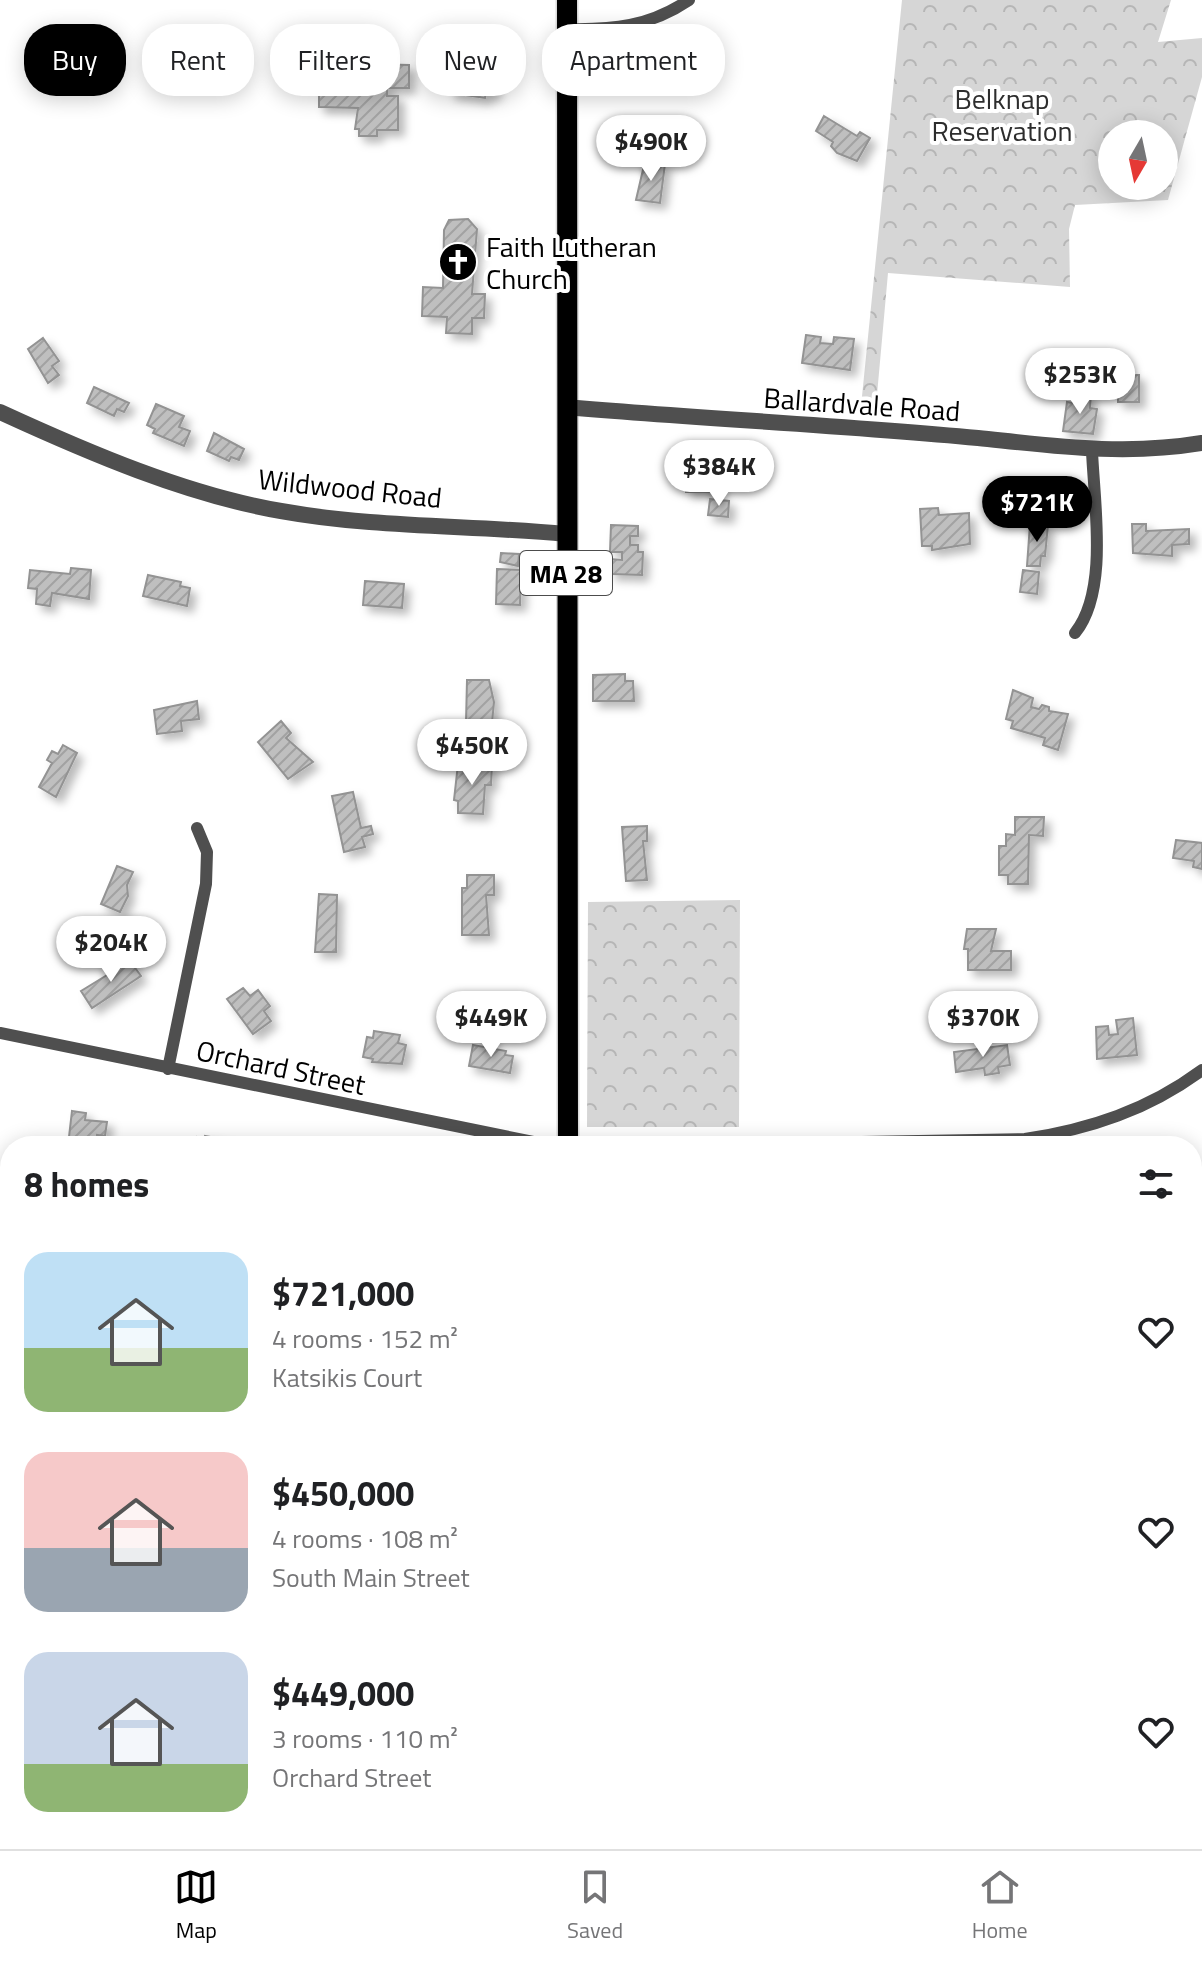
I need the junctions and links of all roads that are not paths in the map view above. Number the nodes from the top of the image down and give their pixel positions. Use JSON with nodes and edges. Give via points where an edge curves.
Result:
{"nodes":[{"id":1,"x":567,"y":0,"type":"edge"},
{"id":2,"x":689,"y":0,"type":"edge"},
{"id":3,"x":566,"y":24,"type":"edge"},
{"id":4,"x":641,"y":24,"type":"edge"},
{"id":5,"x":566,"y":96,"type":"edge"},
{"id":6,"x":566,"y":407,"type":"junction"},
{"id":7,"x":0,"y":412,"type":"edge"},
{"id":8,"x":1202,"y":443,"type":"edge"},
{"id":9,"x":1092,"y":451,"type":"junction"},
{"id":10,"x":566,"y":534,"type":"junction"},
{"id":11,"x":1075,"y":633,"type":"dead end"},
{"id":12,"x":197,"y":828,"type":"dead end"},
{"id":13,"x":0,"y":1033,"type":"edge"},
{"id":14,"x":168,"y":1069,"type":"junction"},
{"id":15,"x":1202,"y":1070,"type":"edge"},
{"id":16,"x":503,"y":1136,"type":"edge"},
{"id":17,"x":568,"y":1136,"type":"edge"},
{"id":18,"x":1043,"y":1136,"type":"edge"}],
"edges":[{"from":1,"to":3,"type":"main road","number":"MA 28"},
{"from":2,"to":4,"type":"street"},
{"from":5,"to":6,"type":"main road","number":"MA 28"},
{"from":6,"to":9,"type":"street","name":"Ballardvale Road"},
{"from":6,"to":10,"type":"main road","number":"MA 28"},
{"from":7,"to":10,"type":"street","name":"Wildwood Road","via":[[189,486],[281,511]]},
{"from":8,"to":9,"type":"street","name":"Ballardvale Road"},
{"from":9,"to":11,"type":"street","via":[[1094,589],[1088,616]]},
{"from":10,"to":17,"type":"main road","number":"MA 28"},
{"from":12,"to":14,"type":"street","via":[[207,852],[206,884]]},
{"from":13,"to":14,"type":"street","name":"Orchard Street"},
{"from":14,"to":16,"type":"street","name":"Orchard Street"},
{"from":15,"to":18,"type":"street","via":[[1119,1117]]}]}
